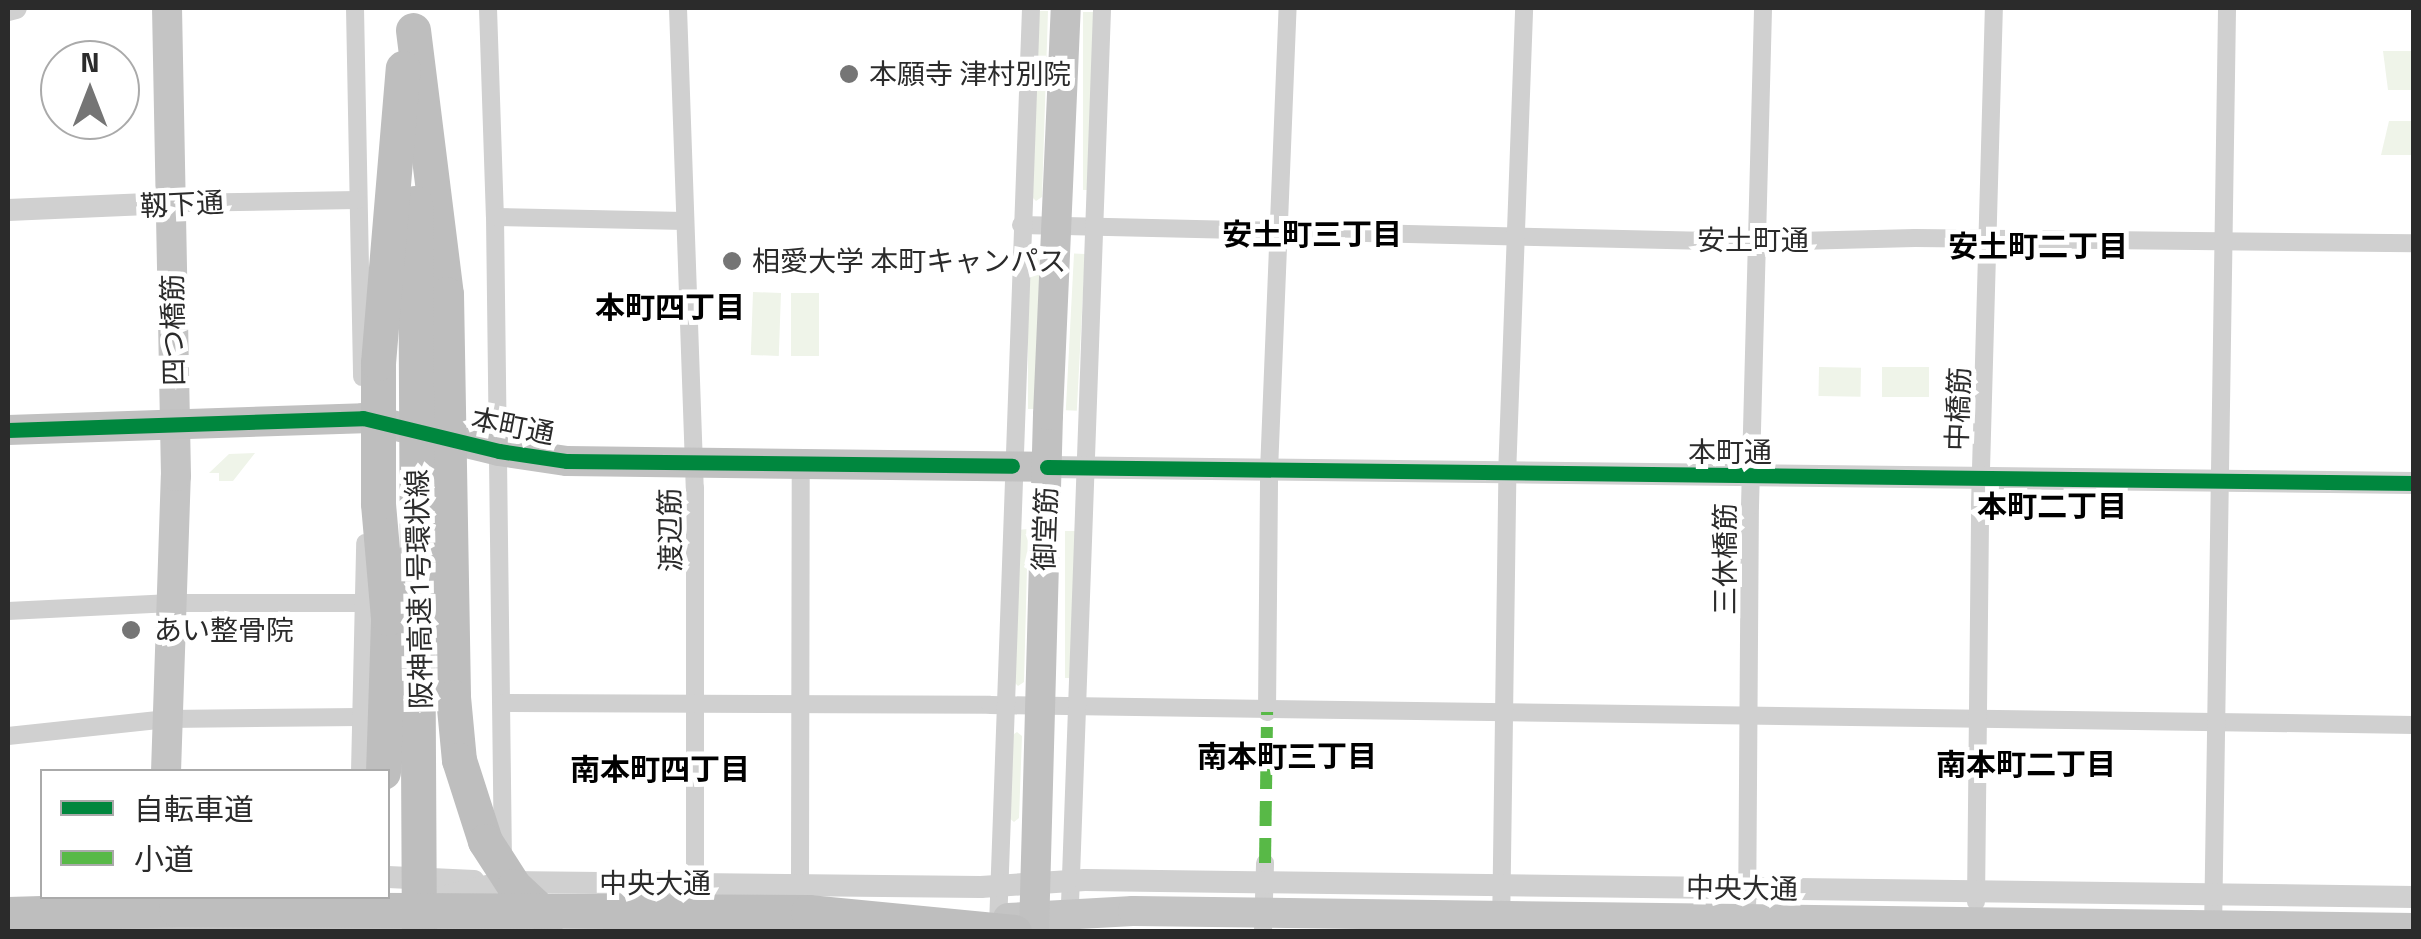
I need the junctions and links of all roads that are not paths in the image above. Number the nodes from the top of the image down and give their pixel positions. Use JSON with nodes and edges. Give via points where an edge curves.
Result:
{"nodes":[{"id":1,"x":16,"y":8,"type":"edge"},
{"id":2,"x":168,"y":8,"type":"edge"},
{"id":3,"x":355,"y":8,"type":"edge"},
{"id":4,"x":488,"y":8,"type":"edge"},
{"id":5,"x":678,"y":8,"type":"edge"},
{"id":6,"x":1031,"y":8,"type":"edge"},
{"id":7,"x":1066,"y":8,"type":"edge"},
{"id":8,"x":1102,"y":8,"type":"edge"},
{"id":9,"x":1288,"y":8,"type":"edge"},
{"id":10,"x":1524,"y":8,"type":"edge"},
{"id":11,"x":1763,"y":8,"type":"edge"},
{"id":12,"x":1994,"y":8,"type":"edge"},
{"id":13,"x":2227,"y":8,"type":"edge"},
{"id":14,"x":8,"y":10,"type":"edge"},
{"id":15,"x":412,"y":15,"type":"edge"},
{"id":16,"x":356,"y":200,"type":"junction"},
{"id":17,"x":171,"y":203,"type":"junction"},
{"id":18,"x":8,"y":210,"type":"edge"},
{"id":19,"x":495,"y":217,"type":"junction"},
{"id":20,"x":685,"y":221,"type":"junction"},
{"id":21,"x":1022,"y":226,"type":"junction"},
{"id":22,"x":1057,"y":226,"type":"junction"},
{"id":23,"x":1092,"y":228,"type":"junction"},
{"id":24,"x":1280,"y":233,"type":"junction"},
{"id":25,"x":1515,"y":238,"type":"junction"},
{"id":26,"x":1988,"y":238,"type":"junction"},
{"id":27,"x":2224,"y":241,"type":"junction"},
{"id":28,"x":1755,"y":242,"type":"junction"},
{"id":29,"x":2414,"y":243,"type":"edge"},
{"id":30,"x":417,"y":390,"type":"junction"},
{"id":31,"x":363,"y":418,"type":"junction"},
{"id":32,"x":176,"y":424,"type":"junction"},
{"id":33,"x":8,"y":430,"type":"edge"},
{"id":34,"x":499,"y":451,"type":"junction"},
{"id":35,"x":693,"y":463,"type":"junction"},
{"id":36,"x":801,"y":465,"type":"junction"},
{"id":37,"x":1012,"y":466,"type":"junction"},
{"id":38,"x":1046,"y":466,"type":"junction"},
{"id":39,"x":1083,"y":468,"type":"junction"},
{"id":40,"x":1269,"y":471,"type":"junction"},
{"id":41,"x":1507,"y":476,"type":"junction"},
{"id":42,"x":1750,"y":477,"type":"junction"},
{"id":43,"x":1981,"y":479,"type":"junction"},
{"id":44,"x":2221,"y":481,"type":"junction"},
{"id":45,"x":2414,"y":483,"type":"edge"},
{"id":46,"x":172,"y":603,"type":"junction"},
{"id":47,"x":366,"y":603,"type":"junction"},
{"id":48,"x":8,"y":611,"type":"edge"},
{"id":49,"x":503,"y":703,"type":"junction"},
{"id":50,"x":696,"y":704,"type":"junction"},
{"id":51,"x":1006,"y":705,"type":"junction"},
{"id":52,"x":799,"y":706,"type":"junction"},
{"id":53,"x":1040,"y":706,"type":"junction"},
{"id":54,"x":1077,"y":707,"type":"junction"},
{"id":55,"x":1267,"y":712,"type":"junction"},
{"id":56,"x":1503,"y":713,"type":"junction"},
{"id":57,"x":1750,"y":716,"type":"junction"},
{"id":58,"x":372,"y":717,"type":"junction"},
{"id":59,"x":167,"y":719,"type":"junction"},
{"id":60,"x":1977,"y":720,"type":"junction"},
{"id":61,"x":2215,"y":725,"type":"junction"},
{"id":62,"x":2414,"y":725,"type":"edge"},
{"id":63,"x":8,"y":736,"type":"edge"},
{"id":64,"x":166,"y":769,"type":"edge"},
{"id":65,"x":361,"y":769,"type":"edge"},
{"id":66,"x":381,"y":769,"type":"edge"},
{"id":67,"x":382,"y":769,"type":"edge"},
{"id":68,"x":1264,"y":872,"type":"junction"},
{"id":69,"x":390,"y":878,"type":"edge"},
{"id":70,"x":1070,"y":881,"type":"junction"},
{"id":71,"x":504,"y":882,"type":"junction"},
{"id":72,"x":695,"y":882,"type":"junction"},
{"id":73,"x":1036,"y":883,"type":"junction"},
{"id":74,"x":800,"y":885,"type":"junction"},
{"id":75,"x":999,"y":886,"type":"junction"},
{"id":76,"x":1502,"y":886,"type":"junction"},
{"id":77,"x":1748,"y":888,"type":"junction"},
{"id":78,"x":1977,"y":890,"type":"junction"},
{"id":79,"x":8,"y":891,"type":"edge"},
{"id":80,"x":40,"y":892,"type":"edge"},
{"id":81,"x":40,"y":892,"type":"edge"},
{"id":82,"x":2213,"y":894,"type":"junction"},
{"id":83,"x":2414,"y":897,"type":"edge"},
{"id":84,"x":8,"y":899,"type":"edge"},
{"id":85,"x":162,"y":899,"type":"edge"},
{"id":86,"x":8,"y":914,"type":"edge"},
{"id":87,"x":1069,"y":924,"type":"edge"},
{"id":88,"x":316,"y":928,"type":"junction"},
{"id":89,"x":1005,"y":928,"type":"edge"},
{"id":90,"x":2414,"y":928,"type":"edge"},
{"id":91,"x":161,"y":930,"type":"edge"},
{"id":92,"x":462,"y":931,"type":"edge"},
{"id":93,"x":115,"y":932,"type":"edge"},
{"id":94,"x":419,"y":932,"type":"edge"},
{"id":95,"x":504,"y":932,"type":"edge"},
{"id":96,"x":548,"y":932,"type":"edge"},
{"id":97,"x":568,"y":932,"type":"edge"},
{"id":98,"x":696,"y":932,"type":"edge"},
{"id":99,"x":921,"y":932,"type":"edge"},
{"id":100,"x":1034,"y":932,"type":"edge"},
{"id":101,"x":1056,"y":932,"type":"edge"},
{"id":102,"x":1263,"y":932,"type":"edge"},
{"id":103,"x":1501,"y":932,"type":"edge"},
{"id":104,"x":1747,"y":932,"type":"edge"},
{"id":105,"x":1976,"y":932,"type":"edge"},
{"id":106,"x":2212,"y":932,"type":"edge"}],
"edges":[{"from":1,"to":14,"type":"street"},
{"from":2,"to":17,"type":"main road","name":"四つ橋筋"},
{"from":3,"to":16,"type":"street"},
{"from":4,"to":19,"type":"street"},
{"from":5,"to":20,"type":"street","name":"渡辺筋"},
{"from":6,"to":21,"type":"street"},
{"from":7,"to":22,"type":"highway","name":"御堂筋"},
{"from":8,"to":23,"type":"street"},
{"from":9,"to":24,"type":"street"},
{"from":10,"to":25,"type":"street"},
{"from":11,"to":28,"type":"street","name":"三休橋筋"},
{"from":12,"to":26,"type":"street","name":"中橋筋"},
{"from":13,"to":27,"type":"street"},
{"from":15,"to":30,"type":"highway","name":"阪神高速1号環状線"},
{"from":15,"to":58,"type":"highway","via":[[378,363],[378,503],[388,618]]},
{"from":15,"to":97,"type":"highway","via":[[446,294],[452,697],[459,760],[473,812],[499,865],[529,902]]},
{"from":16,"to":17,"type":"street","name":"靱下通"},
{"from":16,"to":31,"type":"street"},
{"from":17,"to":18,"type":"street","name":"靱下通"},
{"from":17,"to":32,"type":"main road","name":"四つ橋筋"},
{"from":19,"to":20,"type":"street"},
{"from":19,"to":34,"type":"street"},
{"from":20,"to":35,"type":"street","name":"渡辺筋"},
{"from":21,"to":22,"type":"street","name":"安土町通"},
{"from":21,"to":37,"type":"street"},
{"from":22,"to":23,"type":"street","name":"安土町通"},
{"from":22,"to":38,"type":"highway","name":"御堂筋"},
{"from":23,"to":24,"type":"street","name":"安土町通"},
{"from":23,"to":39,"type":"street"},
{"from":24,"to":25,"type":"street","name":"安土町通"},
{"from":24,"to":40,"type":"street"},
{"from":25,"to":28,"type":"street","name":"安土町通"},
{"from":25,"to":41,"type":"street"},
{"from":26,"to":27,"type":"street","name":"安土町通"},
{"from":26,"to":28,"type":"street","name":"安土町通"},
{"from":26,"to":43,"type":"street","name":"中橋筋"},
{"from":27,"to":29,"type":"street","name":"安土町通"},
{"from":27,"to":44,"type":"street"},
{"from":28,"to":42,"type":"street","name":"三休橋筋"},
{"from":30,"to":67,"type":"highway","via":[[396,686]]},
{"from":30,"to":94,"type":"highway","name":"阪神高速1号環状線"},
{"from":31,"to":32,"type":"highway","name":"本町通"},
{"from":31,"to":34,"type":"highway","name":"本町通"},
{"from":31,"to":47,"type":"street"},
{"from":32,"to":33,"type":"highway","name":"本町通"},
{"from":32,"to":46,"type":"main road","name":"四つ橋筋"},
{"from":34,"to":35,"type":"highway","name":"本町通","via":[[567,461]]},
{"from":34,"to":49,"type":"street"},
{"from":35,"to":36,"type":"highway","name":"本町通"},
{"from":35,"to":50,"type":"street","name":"渡辺筋"},
{"from":36,"to":37,"type":"highway","name":"本町通"},
{"from":36,"to":52,"type":"street"},
{"from":37,"to":38,"type":"highway","name":"本町通"},
{"from":37,"to":51,"type":"street"},
{"from":38,"to":39,"type":"street","name":"本町通"},
{"from":38,"to":53,"type":"highway","name":"御堂筋"},
{"from":39,"to":40,"type":"street","name":"本町通"},
{"from":39,"to":54,"type":"street"},
{"from":40,"to":41,"type":"street","name":"本町通"},
{"from":40,"to":55,"type":"street"},
{"from":41,"to":42,"type":"street","name":"本町通"},
{"from":41,"to":56,"type":"street"},
{"from":42,"to":43,"type":"street","name":"本町通"},
{"from":42,"to":57,"type":"street","name":"三休橋筋"},
{"from":43,"to":44,"type":"street","name":"本町通"},
{"from":43,"to":60,"type":"street","name":"中橋筋"},
{"from":44,"to":45,"type":"street","name":"本町通"},
{"from":44,"to":61,"type":"street"},
{"from":46,"to":47,"type":"street"},
{"from":46,"to":48,"type":"street"},
{"from":46,"to":59,"type":"main road","name":"四つ橋筋"},
{"from":47,"to":58,"type":"street"},
{"from":49,"to":50,"type":"street"},
{"from":49,"to":71,"type":"street"},
{"from":50,"to":52,"type":"street"},
{"from":50,"to":72,"type":"street","name":"渡辺筋"},
{"from":51,"to":52,"type":"street"},
{"from":51,"to":53,"type":"street"},
{"from":51,"to":75,"type":"street"},
{"from":52,"to":74,"type":"street"},
{"from":53,"to":54,"type":"street"},
{"from":53,"to":73,"type":"highway","name":"御堂筋"},
{"from":54,"to":55,"type":"street"},
{"from":54,"to":70,"type":"street"},
{"from":55,"to":56,"type":"street"},
{"from":56,"to":57,"type":"street"},
{"from":56,"to":76,"type":"street"},
{"from":57,"to":60,"type":"street"},
{"from":57,"to":77,"type":"street","name":"三休橋筋"},
{"from":58,"to":59,"type":"street"},
{"from":58,"to":65,"type":"street"},
{"from":58,"to":66,"type":"highway"},
{"from":59,"to":63,"type":"street"},
{"from":59,"to":64,"type":"main road","name":"四つ橋筋"},
{"from":60,"to":61,"type":"street"},
{"from":60,"to":78,"type":"street","name":"中橋筋"},
{"from":61,"to":62,"type":"street"},
{"from":61,"to":82,"type":"street"},
{"from":68,"to":70,"type":"street","name":"中央大通"},
{"from":68,"to":76,"type":"street","name":"中央大通"},
{"from":68,"to":102,"type":"street"},
{"from":69,"to":71,"type":"street"},
{"from":70,"to":73,"type":"street","name":"中央大通"},
{"from":70,"to":87,"type":"street"},
{"from":71,"to":72,"type":"street","name":"中央大通"},
{"from":71,"to":88,"type":"street","name":"中央大通"},
{"from":71,"to":95,"type":"street"},
{"from":72,"to":74,"type":"street","name":"中央大通"},
{"from":72,"to":98,"type":"street","name":"渡辺筋"},
{"from":73,"to":75,"type":"street","name":"中央大通"},
{"from":73,"to":100,"type":"highway","name":"御堂筋"},
{"from":74,"to":75,"type":"street","name":"中央大通"},
{"from":75,"to":89,"type":"street"},
{"from":76,"to":77,"type":"street","name":"中央大通"},
{"from":76,"to":103,"type":"street"},
{"from":77,"to":78,"type":"street","name":"中央大通"},
{"from":77,"to":104,"type":"street","name":"三休橋筋"},
{"from":78,"to":82,"type":"street","name":"中央大通"},
{"from":78,"to":105,"type":"street","name":"中橋筋"},
{"from":79,"to":80,"type":"highway"},
{"from":81,"to":84,"type":"street"},
{"from":82,"to":83,"type":"street","name":"中央大通"},
{"from":82,"to":106,"type":"street"},
{"from":85,"to":91,"type":"main road"},
{"from":86,"to":89,"type":"highway","via":[[808,912]]},
{"from":87,"to":101,"type":"street"},
{"from":88,"to":91,"type":"main road","name":"中央大通"},
{"from":88,"to":92,"type":"main road","name":"中央大通"},
{"from":90,"to":99,"type":"main road","name":"中央大通","via":[[1132,912],[1014,918]]},
{"from":91,"to":93,"type":"main road","name":"中央大通"},
{"from":92,"to":96,"type":"main road","name":"中央大通"}]}
